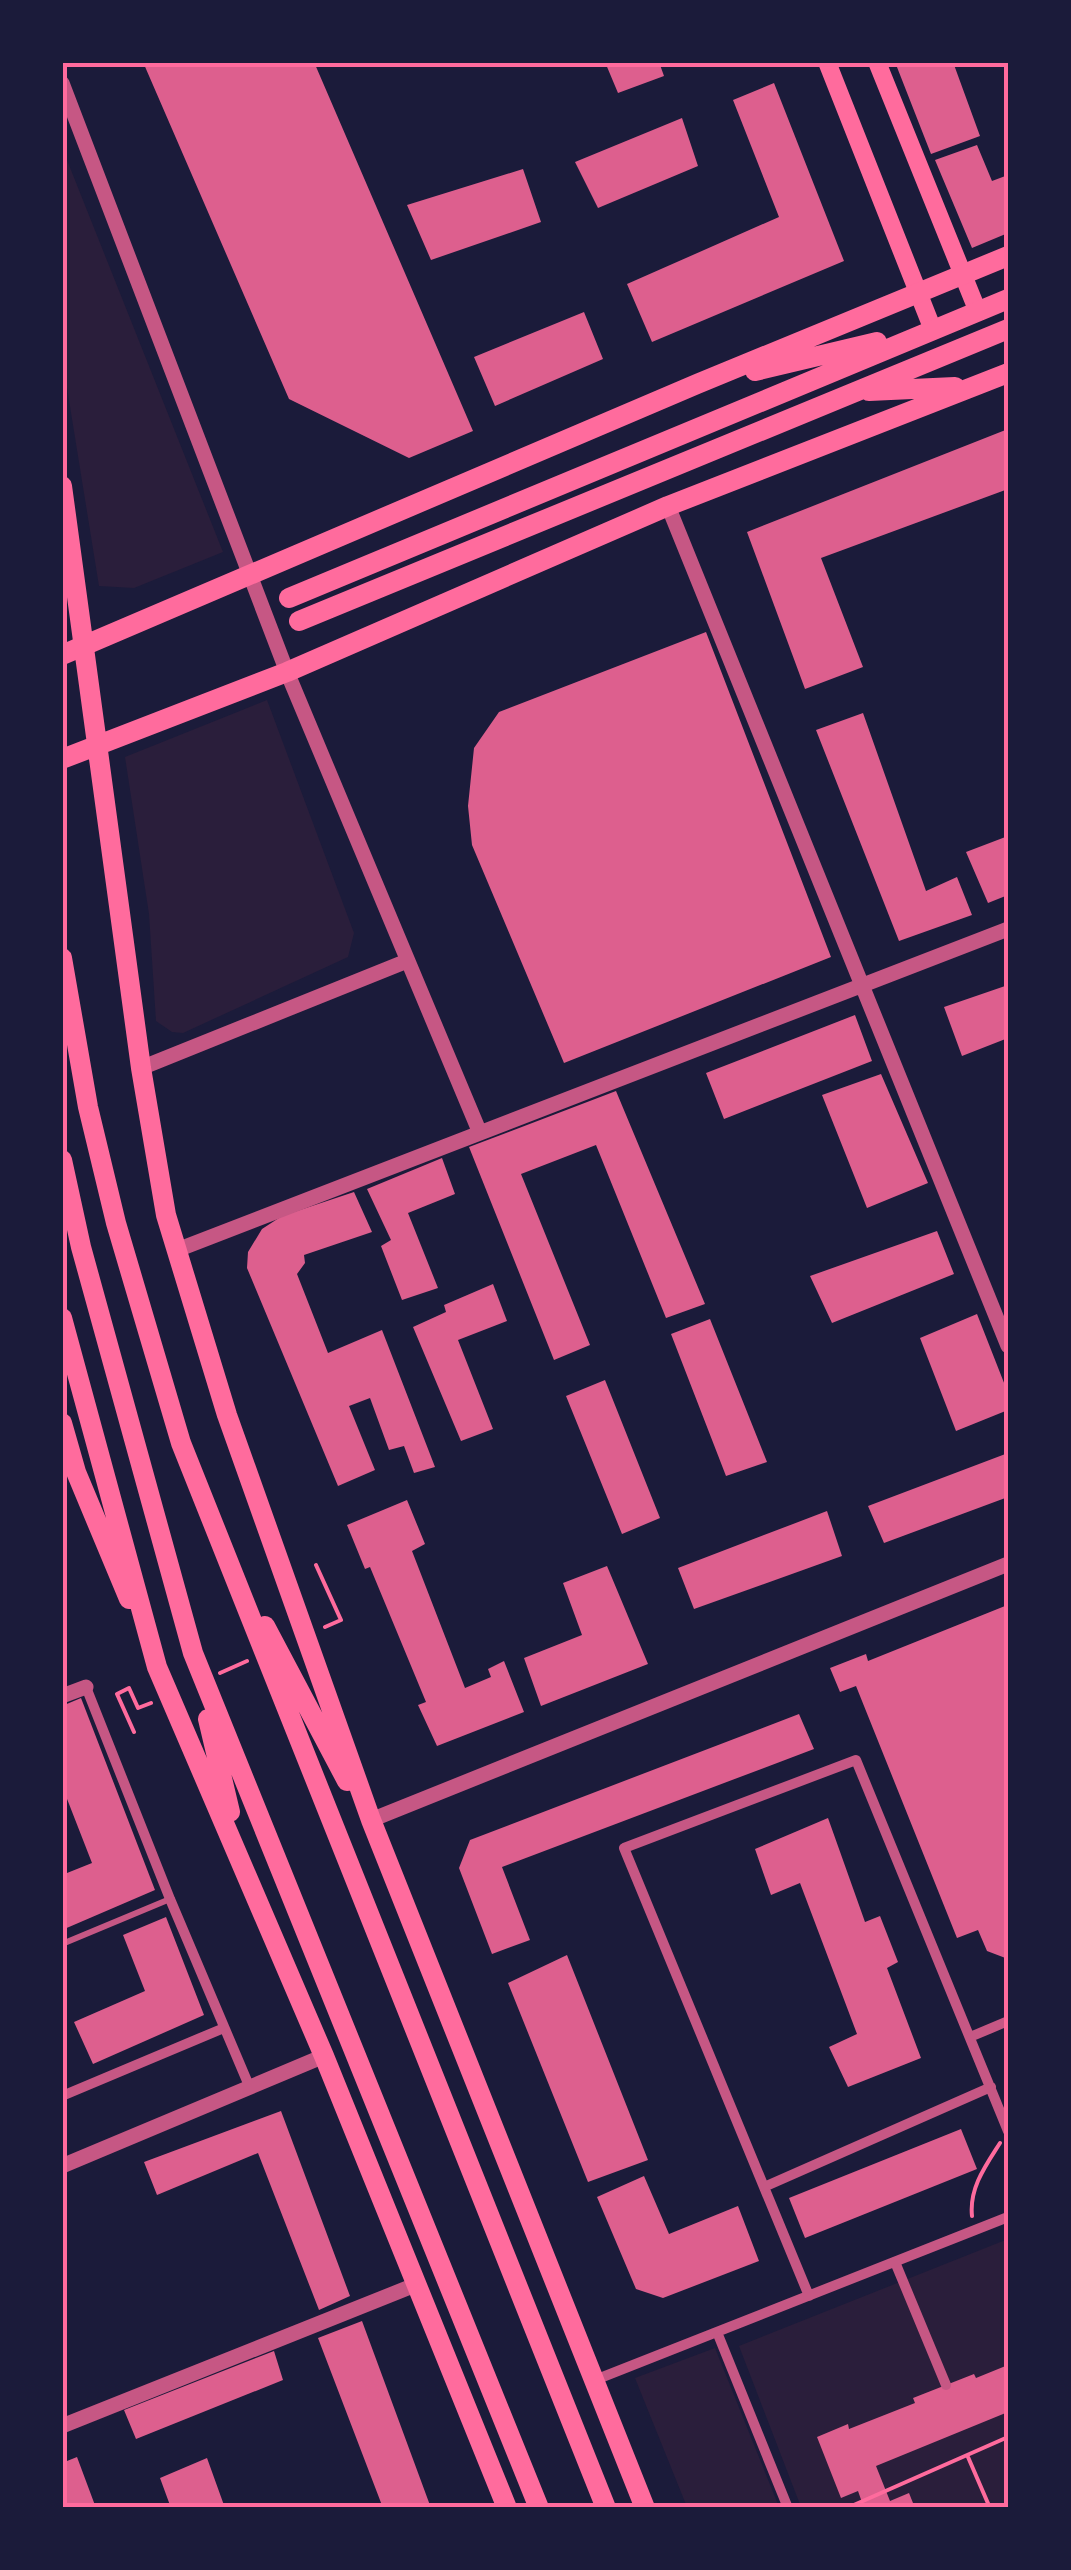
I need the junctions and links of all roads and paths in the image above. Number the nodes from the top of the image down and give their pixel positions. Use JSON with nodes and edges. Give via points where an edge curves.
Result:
{"nodes":[{"id":1,"x":827,"y":62,"type":"edge"},
{"id":2,"x":877,"y":62,"type":"edge"},
{"id":3,"x":62,"y":83,"type":"edge"},
{"id":4,"x":1008,"y":256,"type":"edge"},
{"id":5,"x":963,"y":274,"type":"junction"},
{"id":6,"x":918,"y":292,"type":"junction"},
{"id":7,"x":1008,"y":300,"type":"edge"},
{"id":8,"x":978,"y":312,"type":"junction"},
{"id":9,"x":933,"y":330,"type":"junction"},
{"id":10,"x":1008,"y":330,"type":"edge"},
{"id":11,"x":1008,"y":372,"type":"edge"},
{"id":12,"x":697,"y":384,"type":"junction"},
{"id":13,"x":974,"y":386,"type":"junction"},
{"id":14,"x":852,"y":392,"type":"junction"},
{"id":15,"x":62,"y":486,"type":"edge"},
{"id":16,"x":668,"y":506,"type":"junction"},
{"id":17,"x":250,"y":577,"type":"junction"},
{"id":18,"x":289,"y":598,"type":"dead end"},
{"id":19,"x":299,"y":621,"type":"dead end"},
{"id":20,"x":83,"y":647,"type":"junction"},
{"id":21,"x":62,"y":655,"type":"edge"},
{"id":22,"x":286,"y":672,"type":"junction"},
{"id":23,"x":95,"y":748,"type":"junction"},
{"id":24,"x":62,"y":759,"type":"edge"},
{"id":25,"x":1008,"y":929,"type":"edge"},
{"id":26,"x":62,"y":958,"type":"edge"},
{"id":27,"x":408,"y":961,"type":"junction"},
{"id":28,"x":862,"y":985,"type":"junction"},
{"id":29,"x":140,"y":1068,"type":"junction"},
{"id":30,"x":480,"y":1133,"type":"junction"},
{"id":31,"x":62,"y":1160,"type":"edge"},
{"id":32,"x":176,"y":1250,"type":"junction"},
{"id":33,"x":62,"y":1318,"type":"edge"},
{"id":34,"x":1008,"y":1346,"type":"edge"},
{"id":35,"x":62,"y":1423,"type":"edge"},
{"id":36,"x":214,"y":1532,"type":"junction"},
{"id":37,"x":1008,"y":1564,"type":"edge"},
{"id":38,"x":316,"y":1565,"type":"dead end"},
{"id":39,"x":324,"y":1627,"type":"dead end"},
{"id":40,"x":193,"y":1654,"type":"junction"},
{"id":41,"x":256,"y":1656,"type":"dead end"},
{"id":42,"x":157,"y":1667,"type":"junction"},
{"id":43,"x":206,"y":1679,"type":"dead end"},
{"id":44,"x":86,"y":1687,"type":"joint"},
{"id":45,"x":62,"y":1696,"type":"edge"},
{"id":46,"x":155,"y":1701,"type":"dead end"},
{"id":47,"x":134,"y":1732,"type":"dead end"},
{"id":48,"x":371,"y":1820,"type":"junction"},
{"id":49,"x":383,"y":1850,"type":"junction"},
{"id":50,"x":244,"y":1867,"type":"junction"},
{"id":51,"x":170,"y":1899,"type":"junction"},
{"id":52,"x":62,"y":1944,"type":"edge"},
{"id":53,"x":1008,"y":2021,"type":"edge"},
{"id":54,"x":224,"y":2028,"type":"junction"},
{"id":55,"x":970,"y":2036,"type":"junction"},
{"id":56,"x":324,"y":2056,"type":"junction"},
{"id":57,"x":990,"y":2087,"type":"junction"},
{"id":58,"x":250,"y":2088,"type":"junction"},
{"id":59,"x":62,"y":2096,"type":"edge"},
{"id":60,"x":1008,"y":2132,"type":"edge"},
{"id":61,"x":62,"y":2166,"type":"edge"},
{"id":62,"x":764,"y":2187,"type":"junction"},
{"id":63,"x":1008,"y":2217,"type":"edge"},
{"id":64,"x":974,"y":2231,"type":"junction"},
{"id":65,"x":895,"y":2262,"type":"junction"},
{"id":66,"x":415,"y":2284,"type":"junction"},
{"id":67,"x":809,"y":2296,"type":"junction"},
{"id":68,"x":717,"y":2332,"type":"junction"},
{"id":69,"x":594,"y":2380,"type":"junction"},
{"id":70,"x":946,"y":2385,"type":"dead end"},
{"id":71,"x":62,"y":2426,"type":"edge"},
{"id":72,"x":1008,"y":2437,"type":"edge"},
{"id":73,"x":968,"y":2455,"type":"junction"},
{"id":74,"x":499,"y":2505,"type":"edge"},
{"id":75,"x":539,"y":2508,"type":"edge"},
{"id":76,"x":606,"y":2508,"type":"edge"},
{"id":77,"x":645,"y":2508,"type":"edge"},
{"id":78,"x":788,"y":2508,"type":"edge"},
{"id":79,"x":847,"y":2508,"type":"edge"},
{"id":80,"x":990,"y":2508,"type":"edge"}],
"edges":[{"from":1,"to":6,"type":"main road"},
{"from":2,"to":5,"type":"main road"},
{"from":3,"to":17,"type":"street"},
{"from":4,"to":5,"type":"highway"},
{"from":5,"to":6,"type":"highway"},
{"from":5,"to":8,"type":"main road"},
{"from":6,"to":9,"type":"main road"},
{"from":6,"to":12,"type":"highway"},
{"from":7,"to":8,"type":"highway"},
{"from":8,"to":9,"type":"highway"},
{"from":9,"to":12,"type":"highway"},
{"from":9,"to":18,"type":"highway"},
{"from":10,"to":14,"type":"highway"},
{"from":11,"to":13,"type":"highway"},
{"from":12,"to":17,"type":"highway"},
{"from":13,"to":14,"type":"highway"},
{"from":13,"to":16,"type":"highway"},
{"from":14,"to":19,"type":"highway"},
{"from":15,"to":20,"type":"highway"},
{"from":16,"to":22,"type":"highway"},
{"from":16,"to":28,"type":"street"},
{"from":17,"to":20,"type":"highway"},
{"from":17,"to":22,"type":"street"},
{"from":20,"to":21,"type":"highway"},
{"from":20,"to":23,"type":"highway"},
{"from":22,"to":23,"type":"highway"},
{"from":22,"to":27,"type":"street"},
{"from":23,"to":24,"type":"highway"},
{"from":23,"to":29,"type":"highway"},
{"from":25,"to":28,"type":"street"},
{"from":26,"to":36,"type":"highway","via":[[116,1223]]},
{"from":27,"to":29,"type":"street"},
{"from":27,"to":30,"type":"street"},
{"from":28,"to":30,"type":"street"},
{"from":28,"to":34,"type":"street"},
{"from":29,"to":32,"type":"highway"},
{"from":30,"to":32,"type":"street"},
{"from":31,"to":40,"type":"highway"},
{"from":32,"to":48,"type":"highway","via":[[227,1415]]},
{"from":33,"to":42,"type":"highway"},
{"from":35,"to":42,"type":"highway"},
{"from":36,"to":49,"type":"highway"},
{"from":36,"to":76,"type":"highway"},
{"from":37,"to":48,"type":"street"},
{"from":38,"to":39,"type":"path","via":[[341,1620]]},
{"from":40,"to":50,"type":"highway"},
{"from":40,"to":75,"type":"highway"},
{"from":41,"to":43,"type":"path"},
{"from":42,"to":50,"type":"highway"},
{"from":44,"to":45,"type":"street"},
{"from":44,"to":51,"type":"street"},
{"from":46,"to":47,"type":"path","via":[[138,1708],[129,1688],[117,1694]]},
{"from":48,"to":49,"type":"highway"},
{"from":49,"to":69,"type":"highway"},
{"from":50,"to":56,"type":"highway"},
{"from":51,"to":52,"type":"lane"},
{"from":51,"to":54,"type":"street"},
{"from":53,"to":55,"type":"street"},
{"from":54,"to":58,"type":"street"},
{"from":54,"to":59,"type":"street"},
{"from":55,"to":57,"type":"street"},
{"from":55,"to":62,"type":"street","via":[[856,1760],[624,1848]]},
{"from":56,"to":58,"type":"street"},
{"from":56,"to":66,"type":"highway"},
{"from":57,"to":60,"type":"street"},
{"from":57,"to":62,"type":"street"},
{"from":58,"to":61,"type":"street"},
{"from":60,"to":64,"type":"path","via":[[978,2178]]},
{"from":62,"to":67,"type":"street"},
{"from":63,"to":64,"type":"street"},
{"from":64,"to":65,"type":"street"},
{"from":65,"to":67,"type":"street"},
{"from":65,"to":70,"type":"street"},
{"from":66,"to":71,"type":"street"},
{"from":66,"to":74,"type":"highway"},
{"from":67,"to":68,"type":"street"},
{"from":68,"to":69,"type":"street"},
{"from":68,"to":78,"type":"street"},
{"from":69,"to":77,"type":"highway"},
{"from":72,"to":73,"type":"path"},
{"from":73,"to":79,"type":"path"},
{"from":73,"to":80,"type":"path"}]}
